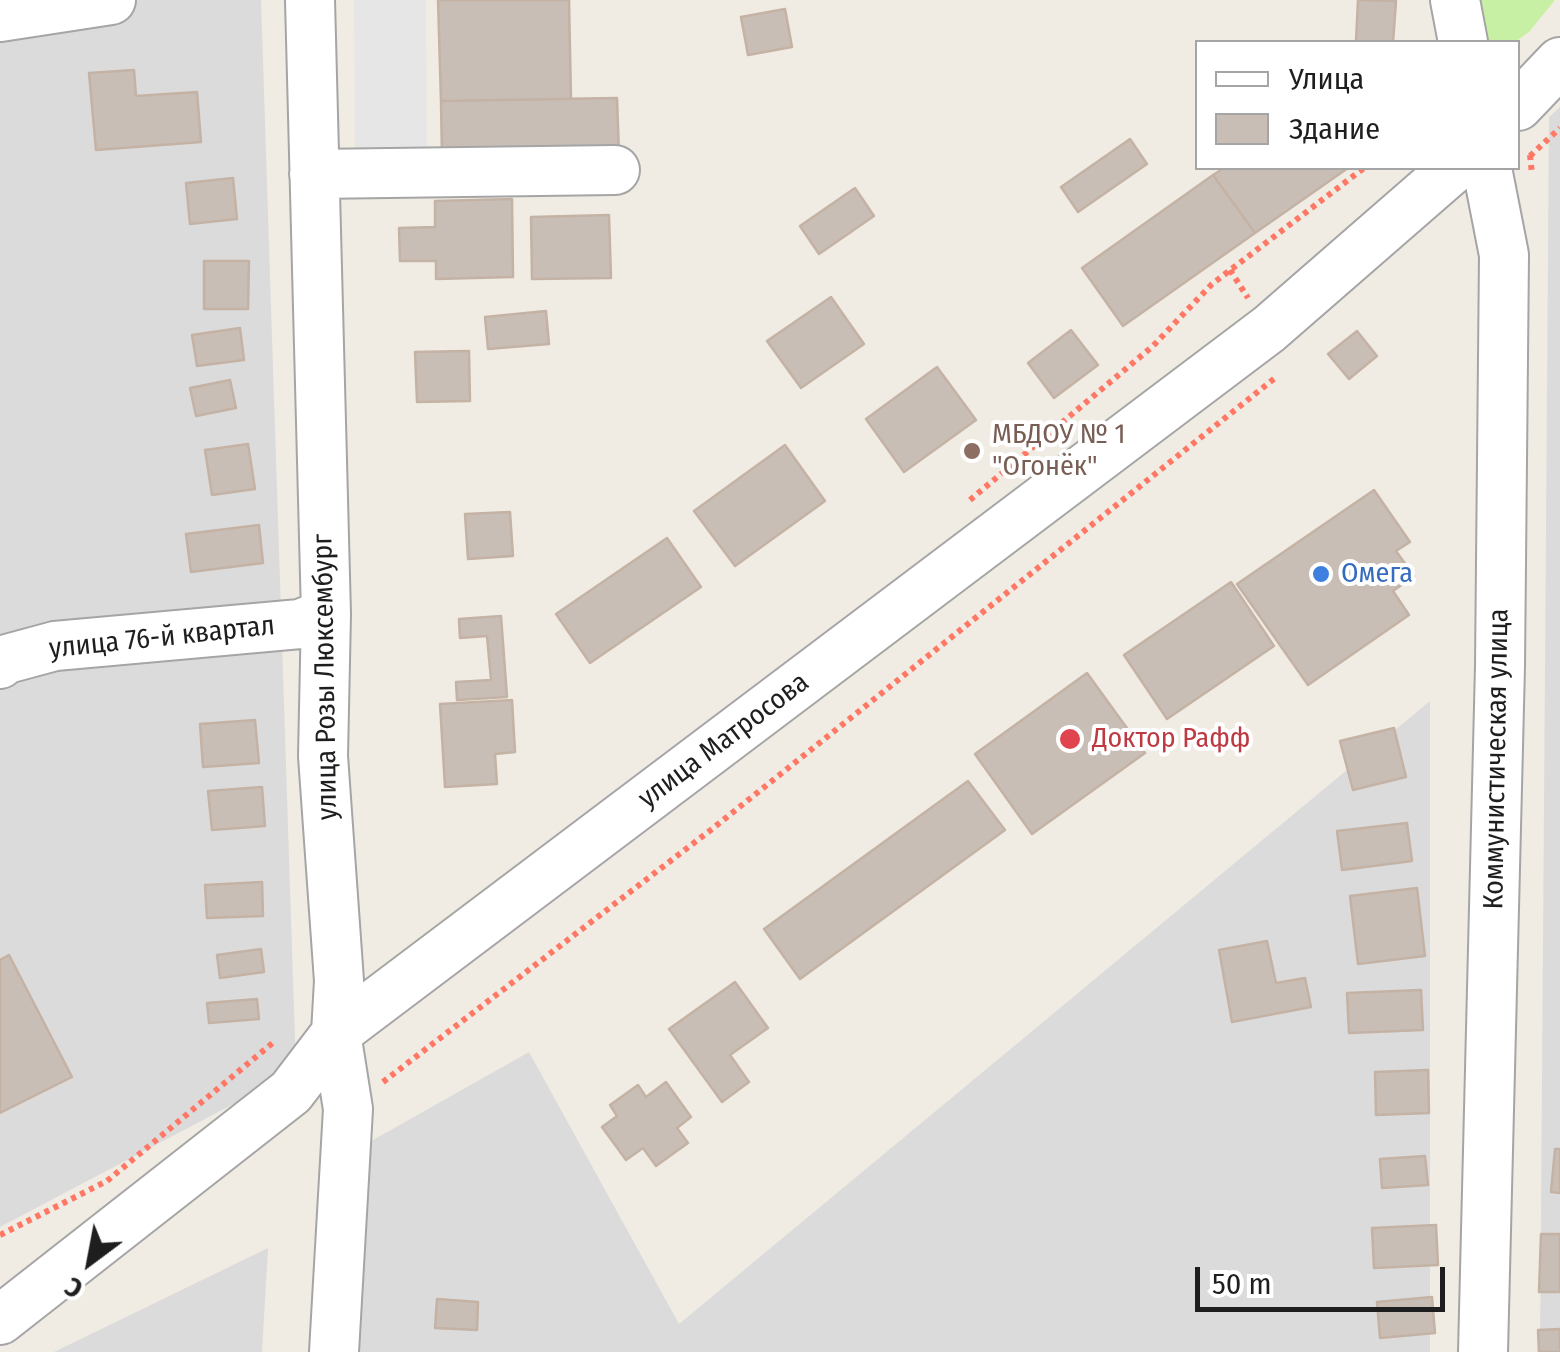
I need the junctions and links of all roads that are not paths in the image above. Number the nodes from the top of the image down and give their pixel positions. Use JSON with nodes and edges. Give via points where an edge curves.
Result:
{"nodes":[{"id":1,"x":111,"y":0,"type":"edge"},
{"id":2,"x":310,"y":0,"type":"edge"},
{"id":3,"x":1455,"y":0,"type":"edge"},
{"id":4,"x":0,"y":17,"type":"edge"},
{"id":5,"x":1463,"y":40,"type":"edge"},
{"id":6,"x":1560,"y":62,"type":"edge"},
{"id":7,"x":1520,"y":104,"type":"edge"},
{"id":8,"x":615,"y":170,"type":"dead end"},
{"id":9,"x":1452,"y":170,"type":"edge"},
{"id":10,"x":1488,"y":170,"type":"edge"},
{"id":11,"x":314,"y":174,"type":"junction"},
{"id":12,"x":326,"y":614,"type":"junction"},
{"id":13,"x":0,"y":664,"type":"edge"},
{"id":14,"x":336,"y":1034,"type":"junction"},
{"id":15,"x":0,"y":1320,"type":"edge"},
{"id":16,"x":334,"y":1352,"type":"edge"},
{"id":17,"x":1483,"y":1352,"type":"edge"}],
"edges":[{"from":1,"to":4,"type":"street"},
{"from":2,"to":11,"type":"street","name":"улица Розы Люксембург"},
{"from":3,"to":5,"type":"street"},
{"from":6,"to":7,"type":"street"},
{"from":8,"to":11,"type":"street"},
{"from":9,"to":14,"type":"street","name":"улица Матросова","via":[[1269,329]]},
{"from":10,"to":17,"type":"street","name":"Коммунистическая улица","via":[[1504,256]]},
{"from":11,"to":12,"type":"street","name":"улица Розы Люксембург"},
{"from":12,"to":13,"type":"street","name":"улица 76-й квартал","via":[[300,624],[55,646]]},
{"from":12,"to":14,"type":"street","name":"улица Розы Люксембург","via":[[323,756],[339,981]]},
{"from":14,"to":15,"type":"street","name":"улица Матросова","via":[[291,1092]]},
{"from":14,"to":16,"type":"street","name":"улица Розы Люксембург","via":[[348,1109]]}]}
